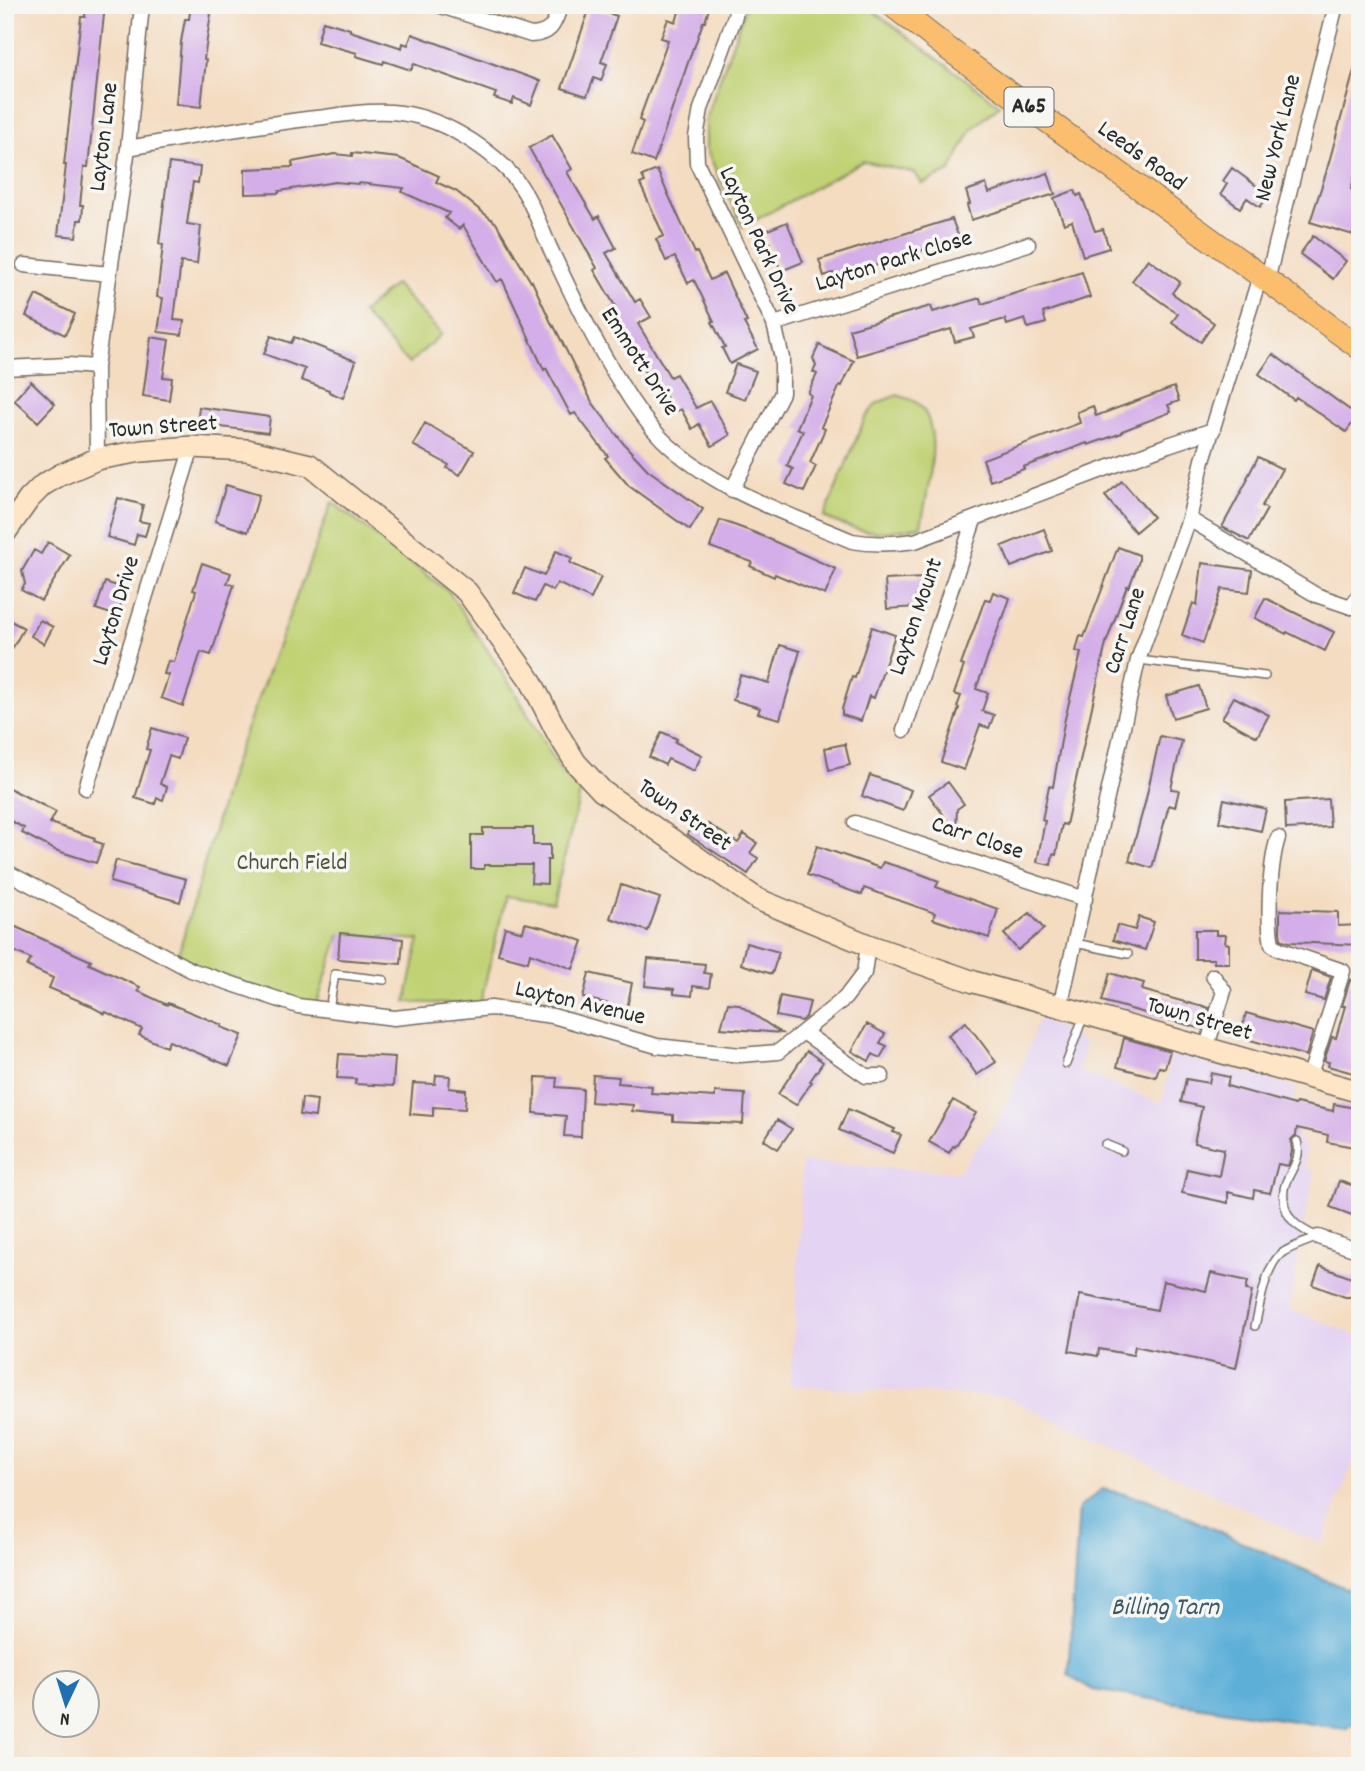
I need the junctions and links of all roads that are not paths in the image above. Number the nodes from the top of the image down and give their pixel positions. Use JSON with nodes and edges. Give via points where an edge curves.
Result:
{"nodes":[{"id":1,"x":142,"y":5,"type":"edge"},
{"id":2,"x":438,"y":5,"type":"edge"},
{"id":3,"x":561,"y":5,"type":"edge"},
{"id":4,"x":737,"y":5,"type":"edge"},
{"id":5,"x":892,"y":5,"type":"edge"},
{"id":6,"x":1336,"y":5,"type":"edge"},
{"id":7,"x":128,"y":148,"type":"junction"},
{"id":8,"x":1028,"y":244,"type":"dead end"},
{"id":9,"x":24,"y":265,"type":"dead end"},
{"id":10,"x":109,"y":274,"type":"junction"},
{"id":11,"x":1264,"y":279,"type":"junction"},
{"id":12,"x":774,"y":324,"type":"junction"},
{"id":13,"x":1360,"y":348,"type":"edge"},
{"id":14,"x":96,"y":367,"type":"junction"},
{"id":15,"x":5,"y":368,"type":"edge"},
{"id":16,"x":1213,"y":430,"type":"junction"},
{"id":17,"x":192,"y":447,"type":"junction"},
{"id":18,"x":97,"y":459,"type":"junction"},
{"id":19,"x":732,"y":490,"type":"junction"},
{"id":20,"x":1189,"y":519,"type":"junction"},
{"id":21,"x":974,"y":520,"type":"junction"},
{"id":22,"x":5,"y":533,"type":"edge"},
{"id":23,"x":1360,"y":593,"type":"edge"},
{"id":24,"x":1138,"y":660,"type":"junction"},
{"id":25,"x":1265,"y":676,"type":"dead end"},
{"id":26,"x":904,"y":730,"type":"dead end"},
{"id":27,"x":86,"y":788,"type":"dead end"},
{"id":28,"x":856,"y":823,"type":"dead end"},
{"id":29,"x":1278,"y":838,"type":"dead end"},
{"id":30,"x":5,"y":871,"type":"edge"},
{"id":31,"x":1085,"y":899,"type":"junction"},
{"id":32,"x":1074,"y":942,"type":"junction"},
{"id":33,"x":868,"y":945,"type":"junction"},
{"id":34,"x":1128,"y":954,"type":"dead end"},
{"id":35,"x":1213,"y":976,"type":"dead end"},
{"id":36,"x":384,"y":980,"type":"dead end"},
{"id":37,"x":1060,"y":1007,"type":"junction"},
{"id":38,"x":329,"y":1011,"type":"junction"},
{"id":39,"x":1084,"y":1014,"type":"junction"},
{"id":40,"x":803,"y":1032,"type":"junction"},
{"id":41,"x":1206,"y":1049,"type":"junction"},
{"id":42,"x":1066,"y":1064,"type":"dead end"},
{"id":43,"x":882,"y":1076,"type":"dead end"},
{"id":44,"x":1309,"y":1078,"type":"junction"},
{"id":45,"x":1360,"y":1092,"type":"edge"},
{"id":46,"x":1297,"y":1141,"type":"dead end"},
{"id":47,"x":1105,"y":1144,"type":"dead end"},
{"id":48,"x":1122,"y":1151,"type":"dead end"},
{"id":49,"x":1318,"y":1237,"type":"junction"},
{"id":50,"x":1360,"y":1251,"type":"edge"},
{"id":51,"x":1255,"y":1326,"type":"dead end"}],
"edges":[{"from":1,"to":7,"type":"street","name":"Layton Lane"},
{"from":2,"to":3,"type":"street","via":[[531,35],[548,32]]},
{"from":4,"to":12,"type":"street","name":"Layton Park Drive","via":[[701,109],[697,163]]},
{"from":5,"to":11,"type":"main road","name":"Leeds Road","number":"A65"},
{"from":6,"to":11,"type":"street","name":"New York Lane"},
{"from":7,"to":10,"type":"street","name":"Layton Lane"},
{"from":7,"to":19,"type":"street","name":"Emmott Drive","via":[[366,112],[401,113],[465,136],[486,150],[525,193],[598,349],[639,413],[693,466]]},
{"from":8,"to":12,"type":"street","name":"Layton Park Close"},
{"from":9,"to":10,"type":"street"},
{"from":10,"to":14,"type":"street","name":"Layton Lane"},
{"from":11,"to":13,"type":"main road","name":"Leeds Road","number":"A65"},
{"from":11,"to":16,"type":"street","name":"Carr Lane"},
{"from":12,"to":19,"type":"street","name":"Layton Park Drive","via":[[782,358],[782,393]]},
{"from":14,"to":15,"type":"street"},
{"from":14,"to":18,"type":"street","name":"Layton Lane"},
{"from":16,"to":20,"type":"street","name":"Carr Lane"},
{"from":16,"to":21,"type":"street","name":"Emmott Drive"},
{"from":17,"to":18,"type":"street","name":"Town Street"},
{"from":17,"to":27,"type":"street","name":"Layton Drive"},
{"from":17,"to":33,"type":"street","name":"Town Street","via":[[247,450],[310,465],[467,592],[531,681],[576,764],[602,791],[757,899]]},
{"from":18,"to":22,"type":"street","name":"Town Street","via":[[43,485]]},
{"from":19,"to":21,"type":"street","name":"Emmott Drive","via":[[852,541],[870,544],[915,541]]},
{"from":20,"to":23,"type":"street","via":[[1316,595],[1351,607]]},
{"from":20,"to":24,"type":"street","name":"Carr Lane"},
{"from":21,"to":26,"type":"street","name":"Layton Mount"},
{"from":24,"to":25,"type":"lane"},
{"from":24,"to":31,"type":"street","name":"Carr Lane"},
{"from":28,"to":31,"type":"street","name":"Carr Close"},
{"from":29,"to":44,"type":"street","via":[[1273,852],[1272,944],[1343,971]]},
{"from":30,"to":38,"type":"street","name":"Layton Avenue","via":[[191,970],[298,1006]]},
{"from":31,"to":32,"type":"street","name":"Carr Lane"},
{"from":32,"to":34,"type":"lane"},
{"from":32,"to":37,"type":"street","name":"Carr Lane"},
{"from":33,"to":37,"type":"street","name":"Town Street"},
{"from":33,"to":40,"type":"street","name":"Layton Avenue","via":[[863,973],[845,998]]},
{"from":35,"to":41,"type":"street","via":[[1224,991]]},
{"from":36,"to":38,"type":"lane","via":[[335,974]]},
{"from":37,"to":39,"type":"street","name":"Town Street"},
{"from":38,"to":40,"type":"street","name":"Layton Avenue","via":[[394,1018],[491,1008],[553,1016],[657,1046],[740,1055],[778,1052]]},
{"from":39,"to":41,"type":"street","name":"Town Street"},
{"from":39,"to":42,"type":"lane"},
{"from":40,"to":43,"type":"street","via":[[866,1076]]},
{"from":41,"to":44,"type":"street","name":"Town Street"},
{"from":44,"to":45,"type":"street","name":"Town Street"},
{"from":46,"to":49,"type":"lane","via":[[1295,1165],[1285,1184],[1285,1209],[1293,1223]]},
{"from":47,"to":48,"type":"lane"},
{"from":49,"to":50,"type":"street"},
{"from":49,"to":51,"type":"lane","via":[[1276,1259]]}]}
